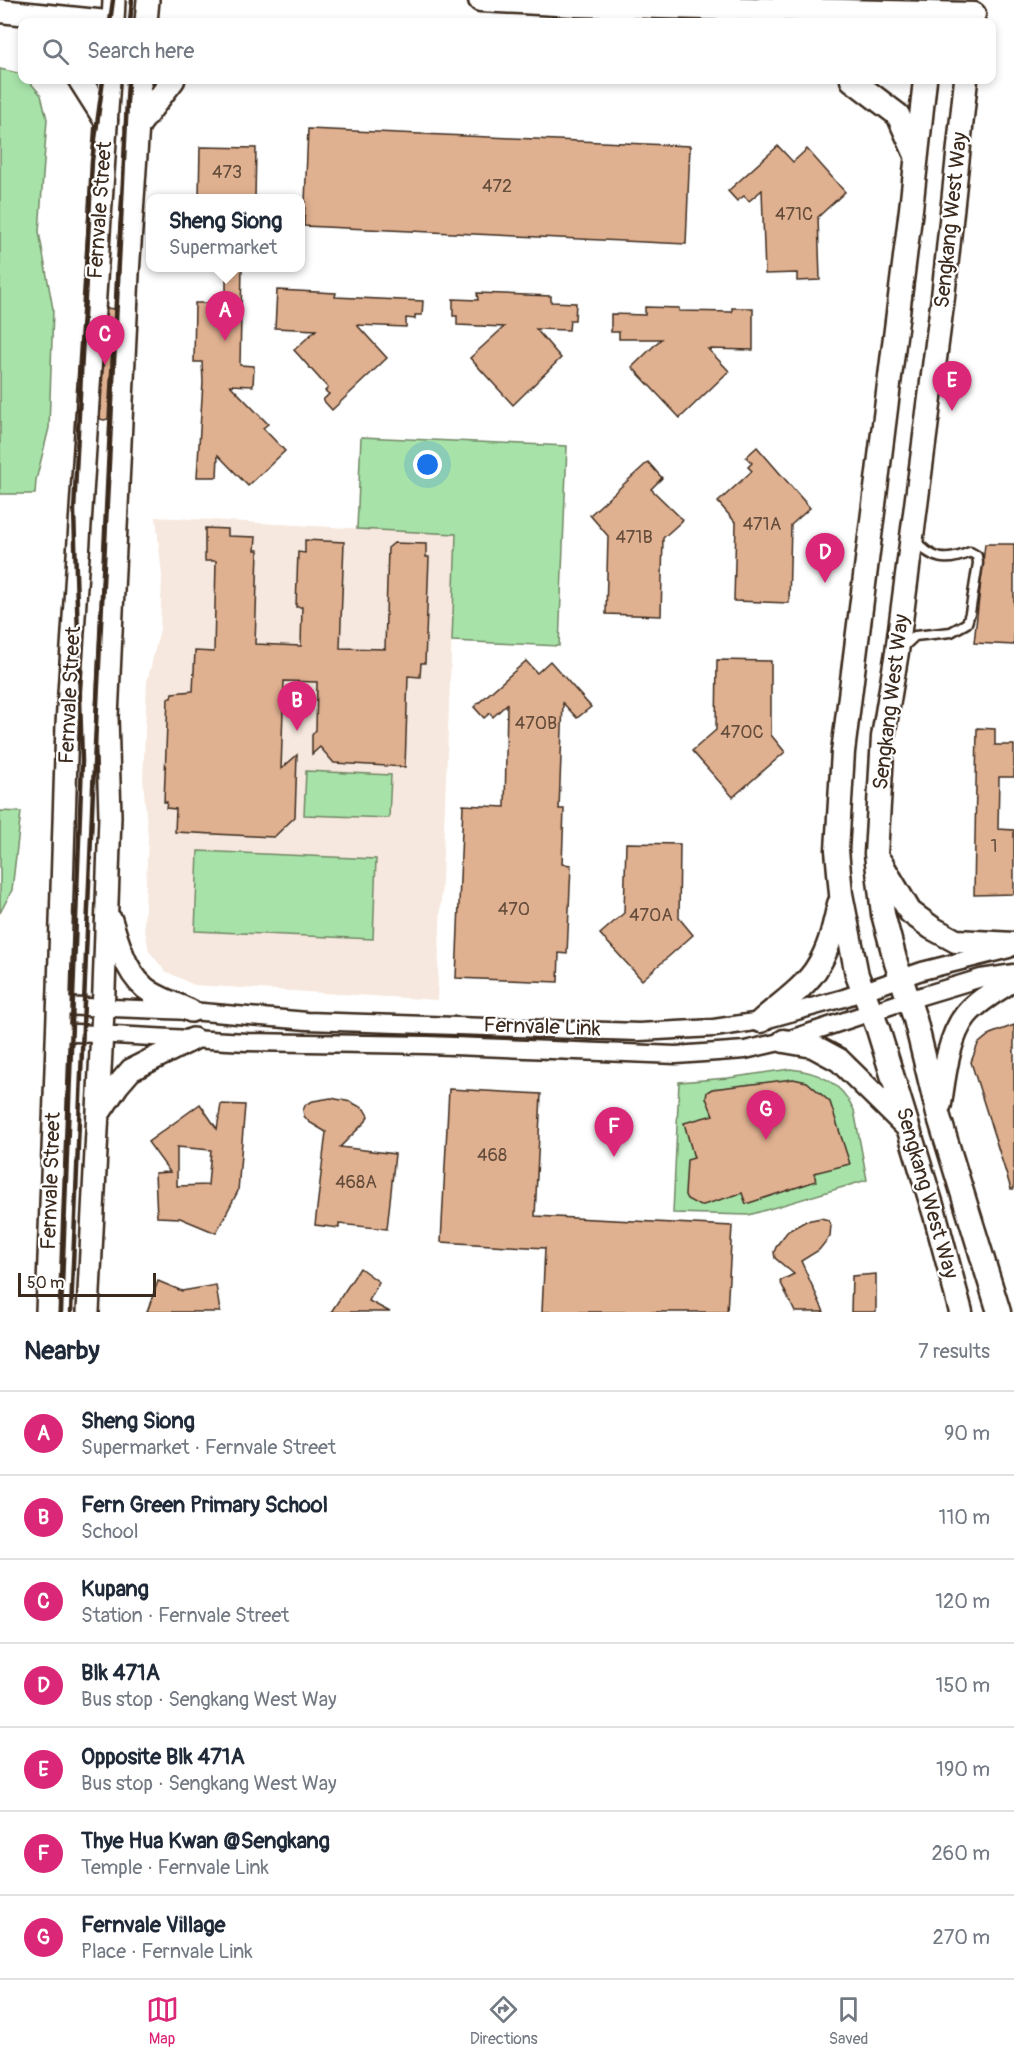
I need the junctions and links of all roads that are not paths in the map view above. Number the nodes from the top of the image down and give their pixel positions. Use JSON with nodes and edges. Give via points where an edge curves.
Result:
{"nodes":[{"id":1,"x":114,"y":0,"type":"edge"},
{"id":2,"x":148,"y":0,"type":"edge"},
{"id":3,"x":480,"y":0,"type":"edge"},
{"id":4,"x":818,"y":5,"type":"edge"},
{"id":5,"x":0,"y":11,"type":"edge"},
{"id":6,"x":934,"y":12,"type":"edge"},
{"id":7,"x":974,"y":12,"type":"edge"},
{"id":8,"x":28,"y":18,"type":"edge"},
{"id":9,"x":113,"y":18,"type":"edge"},
{"id":10,"x":146,"y":18,"type":"edge"},
{"id":11,"x":83,"y":84,"type":"edge"},
{"id":12,"x":110,"y":84,"type":"edge"},
{"id":13,"x":141,"y":84,"type":"edge"},
{"id":14,"x":170,"y":84,"type":"edge"},
{"id":15,"x":857,"y":84,"type":"edge"},
{"id":16,"x":924,"y":84,"type":"edge"},
{"id":17,"x":966,"y":84,"type":"edge"},
{"id":18,"x":106,"y":121,"type":"junction"},
{"id":19,"x":137,"y":127,"type":"junction"},
{"id":20,"x":915,"y":155,"type":"junction"},
{"id":21,"x":911,"y":535,"type":"junction"},
{"id":22,"x":897,"y":652,"type":"junction"},
{"id":23,"x":876,"y":854,"type":"junction"},
{"id":24,"x":841,"y":894,"type":"junction"},
{"id":25,"x":106,"y":905,"type":"junction"},
{"id":26,"x":1014,"y":946,"type":"edge"},
{"id":27,"x":1014,"y":973,"type":"edge"},
{"id":28,"x":901,"y":978,"type":"junction"},
{"id":29,"x":1014,"y":979,"type":"edge"},
{"id":30,"x":908,"y":1000,"type":"junction"},
{"id":31,"x":868,"y":1001,"type":"junction"},
{"id":32,"x":59,"y":1006,"type":"junction"},
{"id":33,"x":103,"y":1008,"type":"junction"},
{"id":34,"x":191,"y":1011,"type":"junction"},
{"id":35,"x":761,"y":1021,"type":"junction"},
{"id":36,"x":57,"y":1032,"type":"junction"},
{"id":37,"x":101,"y":1034,"type":"junction"},
{"id":38,"x":193,"y":1039,"type":"junction"},
{"id":39,"x":784,"y":1041,"type":"junction"},
{"id":40,"x":938,"y":1114,"type":"junction"},
{"id":41,"x":98,"y":1116,"type":"junction"},
{"id":42,"x":908,"y":1128,"type":"junction"},
{"id":43,"x":47,"y":1312,"type":"edge"},
{"id":44,"x":88,"y":1312,"type":"edge"},
{"id":45,"x":961,"y":1312,"type":"edge"},
{"id":46,"x":999,"y":1312,"type":"edge"}],
"edges":[{"from":1,"to":9,"type":"street"},
{"from":2,"to":10,"type":"street"},
{"from":3,"to":4,"type":"main road"},
{"from":4,"to":6,"type":"main road"},
{"from":5,"to":8,"type":"main road"},
{"from":6,"to":7,"type":"main road"},
{"from":11,"to":18,"type":"main road"},
{"from":12,"to":18,"type":"street","name":"Fernvale Street"},
{"from":13,"to":19,"type":"street","name":"Fernvale Street"},
{"from":14,"to":19,"type":"main road"},
{"from":15,"to":20,"type":"main road","via":[[898,115]]},
{"from":16,"to":20,"type":"main road","name":"Sengkang West Way"},
{"from":17,"to":21,"type":"main road","name":"Sengkang West Way"},
{"from":18,"to":32,"type":"street","name":"Fernvale Street","via":[[67,724]]},
{"from":19,"to":25,"type":"street","name":"Fernvale Street","via":[[108,705],[110,816]]},
{"from":20,"to":24,"type":"main road","name":"Sengkang West Way","via":[[843,752],[837,850]]},
{"from":21,"to":22,"type":"main road","name":"Sengkang West Way"},
{"from":21,"to":22,"type":"lane","via":[[925,552],[940,559],[970,552],[977,556],[978,563],[967,623],[951,632],[915,636]]},
{"from":22,"to":23,"type":"main road","name":"Sengkang West Way","via":[[884,737]]},
{"from":23,"to":26,"type":"main road","via":[[910,912],[932,928],[956,942]]},
{"from":23,"to":28,"type":"main road","name":"Sengkang West Way","via":[[883,914]]},
{"from":24,"to":31,"type":"main road","name":"Sengkang West Way","via":[[857,975]]},
{"from":24,"to":35,"type":"main road","via":[[832,937],[818,967]]},
{"from":25,"to":33,"type":"street","name":"Fernvale Street"},
{"from":25,"to":34,"type":"street","via":[[125,961],[136,977],[150,992]]},
{"from":26,"to":28,"type":"street","name":"Fernvale Link"},
{"from":27,"to":30,"type":"street","name":"Fernvale Link","via":[[981,978]]},
{"from":28,"to":30,"type":"main road","name":"Sengkang West Way"},
{"from":28,"to":31,"type":"street","name":"Fernvale Link"},
{"from":29,"to":40,"type":"main road","via":[[965,1016],[949,1050]]},
{"from":30,"to":31,"type":"street","name":"Fernvale Link"},
{"from":30,"to":40,"type":"main road","name":"Sengkang West Way"},
{"from":31,"to":35,"type":"street","name":"Fernvale Link"},
{"from":31,"to":39,"type":"street","name":"Fernvale Link"},
{"from":31,"to":42,"type":"main road","name":"Sengkang West Way"},
{"from":32,"to":33,"type":"street","name":"Fernvale Link"},
{"from":32,"to":36,"type":"street","name":"Fernvale Street"},
{"from":33,"to":34,"type":"street","name":"Fernvale Link"},
{"from":33,"to":37,"type":"street","name":"Fernvale Street"},
{"from":34,"to":35,"type":"street","name":"Fernvale Link","via":[[307,1021],[639,1032]]},
{"from":36,"to":37,"type":"street","name":"Fernvale Link"},
{"from":36,"to":43,"type":"street","name":"Fernvale Street"},
{"from":37,"to":38,"type":"street","name":"Fernvale Link"},
{"from":37,"to":41,"type":"street","name":"Fernvale Street"},
{"from":38,"to":39,"type":"street","name":"Fernvale Link","via":[[676,1055],[745,1050]]},
{"from":38,"to":41,"type":"street","via":[[132,1070]]},
{"from":39,"to":42,"type":"main road","via":[[813,1046],[839,1060]]},
{"from":40,"to":46,"type":"main road","name":"Sengkang West Way"},
{"from":41,"to":44,"type":"street","name":"Fernvale Street"},
{"from":42,"to":45,"type":"main road","name":"Sengkang West Way"}]}
